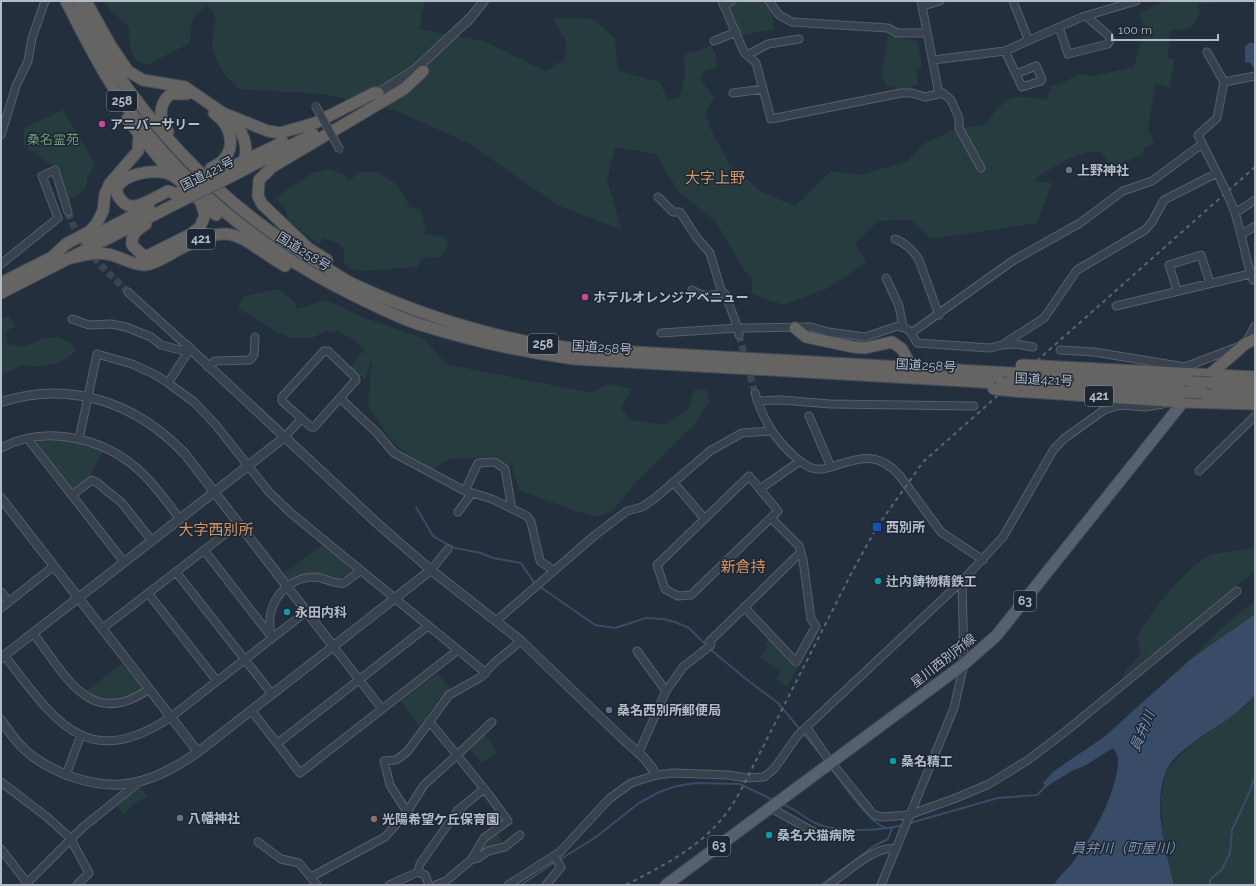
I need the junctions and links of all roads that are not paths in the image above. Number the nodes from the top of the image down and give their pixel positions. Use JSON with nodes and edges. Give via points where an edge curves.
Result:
{"nodes":[{"id":1,"x":45,"y":1,"type":"edge"},
{"id":2,"x":61,"y":1,"type":"edge"},
{"id":3,"x":66,"y":1,"type":"edge"},
{"id":4,"x":78,"y":1,"type":"edge"},
{"id":5,"x":85,"y":1,"type":"edge"},
{"id":6,"x":484,"y":1,"type":"edge"},
{"id":7,"x":769,"y":1,"type":"edge"},
{"id":8,"x":940,"y":1,"type":"edge"},
{"id":9,"x":1013,"y":1,"type":"edge"},
{"id":10,"x":1136,"y":1,"type":"edge"},
{"id":11,"x":726,"y":2,"type":"edge"},
{"id":12,"x":922,"y":3,"type":"edge"},
{"id":13,"x":1086,"y":16,"type":"junction"},
{"id":14,"x":470,"y":18,"type":"junction"},
{"id":15,"x":1059,"y":27,"type":"junction"},
{"id":16,"x":736,"y":32,"type":"junction"},
{"id":17,"x":927,"y":33,"type":"junction"},
{"id":18,"x":799,"y":39,"type":"dead end"},
{"id":19,"x":1028,"y":39,"type":"junction"},
{"id":20,"x":714,"y":41,"type":"dead end"},
{"id":21,"x":1005,"y":51,"type":"junction"},
{"id":22,"x":1207,"y":52,"type":"dead end"},
{"id":23,"x":747,"y":56,"type":"junction"},
{"id":24,"x":933,"y":60,"type":"junction"},
{"id":25,"x":423,"y":71,"type":"junction"},
{"id":26,"x":1016,"y":74,"type":"dead end"},
{"id":27,"x":1255,"y":76,"type":"edge"},
{"id":28,"x":1224,"y":82,"type":"junction"},
{"id":29,"x":763,"y":89,"type":"junction"},
{"id":30,"x":378,"y":93,"type":"junction"},
{"id":31,"x":733,"y":93,"type":"dead end"},
{"id":32,"x":939,"y":94,"type":"junction"},
{"id":33,"x":315,"y":105,"type":"dead end"},
{"id":34,"x":223,"y":113,"type":"junction"},
{"id":35,"x":139,"y":134,"type":"junction"},
{"id":36,"x":1,"y":135,"type":"edge"},
{"id":37,"x":1202,"y":144,"type":"junction"},
{"id":38,"x":177,"y":149,"type":"junction"},
{"id":39,"x":340,"y":150,"type":"dead end"},
{"id":40,"x":245,"y":160,"type":"junction"},
{"id":41,"x":981,"y":168,"type":"dead end"},
{"id":42,"x":239,"y":172,"type":"junction"},
{"id":43,"x":1217,"y":173,"type":"junction"},
{"id":44,"x":217,"y":174,"type":"junction"},
{"id":45,"x":173,"y":176,"type":"junction"},
{"id":46,"x":181,"y":195,"type":"junction"},
{"id":47,"x":658,"y":197,"type":"dead end"},
{"id":48,"x":1255,"y":200,"type":"edge"},
{"id":49,"x":201,"y":203,"type":"junction"},
{"id":50,"x":165,"y":210,"type":"junction"},
{"id":51,"x":68,"y":212,"type":"tunnel mouth"},
{"id":52,"x":1235,"y":213,"type":"junction"},
{"id":53,"x":1255,"y":226,"type":"edge"},
{"id":54,"x":1241,"y":235,"type":"junction"},
{"id":55,"x":246,"y":239,"type":"junction"},
{"id":56,"x":895,"y":239,"type":"dead end"},
{"id":57,"x":53,"y":256,"type":"junction"},
{"id":58,"x":71,"y":258,"type":"junction"},
{"id":59,"x":1,"y":264,"type":"edge"},
{"id":60,"x":1253,"y":277,"type":"edge"},
{"id":61,"x":886,"y":278,"type":"dead end"},
{"id":62,"x":326,"y":282,"type":"junction"},
{"id":63,"x":1,"y":283,"type":"edge"},
{"id":64,"x":351,"y":283,"type":"junction"},
{"id":65,"x":1210,"y":283,"type":"junction"},
{"id":66,"x":692,"y":290,"type":"dead end"},
{"id":67,"x":1177,"y":290,"type":"junction"},
{"id":68,"x":128,"y":292,"type":"tunnel mouth"},
{"id":69,"x":1,"y":293,"type":"edge"},
{"id":70,"x":722,"y":293,"type":"junction"},
{"id":71,"x":1116,"y":306,"type":"dead end"},
{"id":72,"x":938,"y":315,"type":"junction"},
{"id":73,"x":72,"y":319,"type":"dead end"},
{"id":74,"x":1255,"y":326,"type":"edge"},
{"id":75,"x":903,"y":327,"type":"junction"},
{"id":76,"x":795,"y":328,"type":"junction"},
{"id":77,"x":739,"y":331,"type":"junction"},
{"id":78,"x":661,"y":333,"type":"dead end"},
{"id":79,"x":911,"y":333,"type":"junction"},
{"id":80,"x":256,"y":337,"type":"dead end"},
{"id":81,"x":1250,"y":342,"type":"edge"},
{"id":82,"x":1002,"y":345,"type":"junction"},
{"id":83,"x":1033,"y":347,"type":"dead end"},
{"id":84,"x":188,"y":349,"type":"junction"},
{"id":85,"x":1060,"y":350,"type":"dead end"},
{"id":86,"x":911,"y":366,"type":"junction"},
{"id":87,"x":208,"y":367,"type":"junction"},
{"id":88,"x":965,"y":369,"type":"junction"},
{"id":89,"x":1255,"y":377,"type":"edge"},
{"id":90,"x":1211,"y":378,"type":"junction"},
{"id":91,"x":168,"y":383,"type":"junction"},
{"id":92,"x":1255,"y":386,"type":"edge"},
{"id":93,"x":755,"y":393,"type":"tunnel mouth"},
{"id":94,"x":1255,"y":396,"type":"edge"},
{"id":95,"x":88,"y":397,"type":"junction"},
{"id":96,"x":1184,"y":397,"type":"junction"},
{"id":97,"x":340,"y":398,"type":"junction"},
{"id":98,"x":758,"y":401,"type":"junction"},
{"id":99,"x":1,"y":402,"type":"edge"},
{"id":100,"x":1255,"y":404,"type":"edge"},
{"id":101,"x":974,"y":406,"type":"dead end"},
{"id":102,"x":809,"y":416,"type":"dead end"},
{"id":103,"x":1255,"y":416,"type":"edge"},
{"id":104,"x":301,"y":419,"type":"junction"},
{"id":105,"x":771,"y":431,"type":"junction"},
{"id":106,"x":285,"y":437,"type":"junction"},
{"id":107,"x":28,"y":439,"type":"junction"},
{"id":108,"x":79,"y":439,"type":"junction"},
{"id":109,"x":1,"y":448,"type":"edge"},
{"id":110,"x":800,"y":461,"type":"junction"},
{"id":111,"x":248,"y":466,"type":"junction"},
{"id":112,"x":831,"y":467,"type":"junction"},
{"id":113,"x":1199,"y":471,"type":"dead end"},
{"id":114,"x":673,"y":482,"type":"junction"},
{"id":115,"x":760,"y":489,"type":"junction"},
{"id":116,"x":468,"y":492,"type":"junction"},
{"id":117,"x":214,"y":493,"type":"junction"},
{"id":118,"x":72,"y":495,"type":"junction"},
{"id":119,"x":1,"y":498,"type":"edge"},
{"id":120,"x":512,"y":509,"type":"junction"},
{"id":121,"x":458,"y":512,"type":"dead end"},
{"id":122,"x":771,"y":518,"type":"junction"},
{"id":123,"x":180,"y":519,"type":"junction"},
{"id":124,"x":705,"y":519,"type":"junction"},
{"id":125,"x":238,"y":524,"type":"junction"},
{"id":126,"x":152,"y":540,"type":"junction"},
{"id":127,"x":448,"y":549,"type":"dead end"},
{"id":128,"x":204,"y":550,"type":"junction"},
{"id":129,"x":801,"y":552,"type":"junction"},
{"id":130,"x":983,"y":560,"type":"junction"},
{"id":131,"x":124,"y":562,"type":"junction"},
{"id":132,"x":54,"y":566,"type":"junction"},
{"id":133,"x":360,"y":570,"type":"junction"},
{"id":134,"x":431,"y":570,"type":"junction"},
{"id":135,"x":553,"y":570,"type":"junction"},
{"id":136,"x":176,"y":572,"type":"junction"},
{"id":137,"x":962,"y":581,"type":"junction"},
{"id":138,"x":288,"y":586,"type":"junction"},
{"id":139,"x":1237,"y":591,"type":"dead end"},
{"id":140,"x":1,"y":592,"type":"edge"},
{"id":141,"x":148,"y":593,"type":"junction"},
{"id":142,"x":79,"y":598,"type":"junction"},
{"id":143,"x":394,"y":599,"type":"junction"},
{"id":144,"x":9,"y":602,"type":"junction"},
{"id":145,"x":744,"y":607,"type":"junction"},
{"id":146,"x":1,"y":608,"type":"edge"},
{"id":147,"x":306,"y":612,"type":"junction"},
{"id":148,"x":496,"y":621,"type":"junction"},
{"id":149,"x":428,"y":626,"type":"junction"},
{"id":150,"x":103,"y":628,"type":"junction"},
{"id":151,"x":33,"y":633,"type":"junction"},
{"id":152,"x":272,"y":638,"type":"junction"},
{"id":153,"x":520,"y":640,"type":"junction"},
{"id":154,"x":333,"y":646,"type":"junction"},
{"id":155,"x":458,"y":650,"type":"junction"},
{"id":156,"x":637,"y":650,"type":"dead end"},
{"id":157,"x":3,"y":656,"type":"edge"},
{"id":158,"x":244,"y":660,"type":"junction"},
{"id":159,"x":964,"y":664,"type":"junction"},
{"id":160,"x":486,"y":673,"type":"junction"},
{"id":161,"x":360,"y":680,"type":"junction"},
{"id":162,"x":216,"y":681,"type":"junction"},
{"id":163,"x":149,"y":689,"type":"junction"},
{"id":164,"x":666,"y":691,"type":"junction"},
{"id":165,"x":272,"y":694,"type":"junction"},
{"id":166,"x":382,"y":709,"type":"junction"},
{"id":167,"x":251,"y":710,"type":"junction"},
{"id":168,"x":171,"y":717,"type":"junction"},
{"id":169,"x":1,"y":720,"type":"edge"},
{"id":170,"x":429,"y":721,"type":"junction"},
{"id":171,"x":492,"y":722,"type":"dead end"},
{"id":172,"x":806,"y":728,"type":"junction"},
{"id":173,"x":81,"y":735,"type":"junction"},
{"id":174,"x":278,"y":744,"type":"junction"},
{"id":175,"x":198,"y":752,"type":"junction"},
{"id":176,"x":639,"y":752,"type":"junction"},
{"id":177,"x":457,"y":755,"type":"junction"},
{"id":178,"x":829,"y":764,"type":"junction"},
{"id":179,"x":66,"y":775,"type":"junction"},
{"id":180,"x":656,"y":775,"type":"junction"},
{"id":181,"x":141,"y":781,"type":"junction"},
{"id":182,"x":1,"y":782,"type":"edge"},
{"id":183,"x":484,"y":789,"type":"junction"},
{"id":184,"x":771,"y":808,"type":"junction"},
{"id":185,"x":406,"y":812,"type":"junction"},
{"id":186,"x":909,"y":815,"type":"junction"},
{"id":187,"x":814,"y":832,"type":"dead end"},
{"id":188,"x":520,"y":835,"type":"dead end"},
{"id":189,"x":70,"y":838,"type":"junction"},
{"id":190,"x":258,"y":842,"type":"dead end"},
{"id":191,"x":1,"y":849,"type":"edge"},
{"id":192,"x":896,"y":849,"type":"junction"},
{"id":193,"x":554,"y":856,"type":"junction"},
{"id":194,"x":471,"y":860,"type":"junction"},
{"id":195,"x":418,"y":872,"type":"junction"},
{"id":196,"x":311,"y":877,"type":"junction"},
{"id":197,"x":26,"y":884,"type":"edge"},
{"id":198,"x":78,"y":885,"type":"edge"},
{"id":199,"x":317,"y":885,"type":"edge"},
{"id":200,"x":389,"y":885,"type":"edge"},
{"id":201,"x":429,"y":885,"type":"edge"},
{"id":202,"x":436,"y":885,"type":"edge"},
{"id":203,"x":508,"y":885,"type":"edge"},
{"id":204,"x":546,"y":885,"type":"edge"},
{"id":205,"x":666,"y":885,"type":"edge"},
{"id":206,"x":830,"y":885,"type":"edge"},
{"id":207,"x":882,"y":885,"type":"edge"}],
"edges":[{"from":1,"to":36,"type":"street","via":[[32,38],[28,61],[16,86]]},
{"from":2,"to":35,"type":"highway","via":[[97,75]]},
{"from":3,"to":62,"type":"highway","name":"国道258号","number":"258","via":[[116,92],[133,116],[180,169],[215,205],[261,241],[290,262]]},
{"from":4,"to":38,"type":"highway","name":"国道258号","number":"258","via":[[113,68]]},
{"from":5,"to":34,"type":"highway","via":[[128,71],[143,80],[184,87]]},
{"from":6,"to":14,"type":"street"},
{"from":7,"to":17,"type":"street","via":[[778,15],[792,22],[888,28],[897,33],[919,35]]},
{"from":8,"to":12,"type":"street"},
{"from":9,"to":19,"type":"street"},
{"from":10,"to":13,"type":"street"},
{"from":11,"to":16,"type":"street"},
{"from":12,"to":17,"type":"street"},
{"from":13,"to":15,"type":"street"},
{"from":13,"to":15,"type":"street","via":[[1109,36],[1108,44],[1068,54]]},
{"from":14,"to":25,"type":"street"},
{"from":14,"to":30,"type":"street","via":[[416,69]]},
{"from":15,"to":19,"type":"street"},
{"from":16,"to":20,"type":"street"},
{"from":16,"to":23,"type":"street"},
{"from":17,"to":24,"type":"street"},
{"from":18,"to":23,"type":"street","via":[[768,44]]},
{"from":19,"to":21,"type":"street"},
{"from":21,"to":24,"type":"street"},
{"from":21,"to":26,"type":"street"},
{"from":22,"to":28,"type":"street"},
{"from":23,"to":29,"type":"street","via":[[756,64]]},
{"from":24,"to":32,"type":"street"},
{"from":25,"to":42,"type":"highway","name":"国道421号","number":"421","via":[[309,137]]},
{"from":25,"to":64,"type":"highway","via":[[404,89],[272,167],[259,180],[258,196],[262,204],[308,248],[336,266]]},
{"from":27,"to":28,"type":"street"},
{"from":28,"to":37,"type":"street","via":[[1217,118],[1198,135]]},
{"from":29,"to":31,"type":"street"},
{"from":29,"to":32,"type":"street","via":[[771,119],[901,93],[925,97]]},
{"from":30,"to":34,"type":"highway","via":[[374,92],[315,123],[280,133],[261,129]]},
{"from":30,"to":40,"type":"highway","name":"国道421号","number":"421","via":[[315,127]]},
{"from":32,"to":41,"type":"street","via":[[946,94],[951,100],[959,118],[959,128]]},
{"from":33,"to":39,"type":"street","bridge":true},
{"from":34,"to":40,"type":"highway","via":[[237,124],[245,141]]},
{"from":35,"to":45,"type":"highway"},
{"from":35,"to":57,"type":"highway","via":[[138,151],[110,183],[97,224],[90,231],[66,244]]},
{"from":37,"to":43,"type":"street"},
{"from":37,"to":72,"type":"street","via":[[1152,181],[1123,191],[1080,224],[1014,260]]},
{"from":38,"to":44,"type":"highway","number":"421","via":[[160,114],[164,99],[170,94],[179,93],[189,95],[201,103],[227,125],[231,140],[229,151],[218,165]]},
{"from":38,"to":64,"type":"highway","name":"国道258号","number":"258","via":[[220,192],[253,219],[296,250]]},
{"from":40,"to":42,"type":"highway"},
{"from":40,"to":44,"type":"highway","name":"国道421号","number":"421"},
{"from":42,"to":44,"type":"highway","name":"国道421号","number":"421"},
{"from":43,"to":52,"type":"street","bridge":true},
{"from":43,"to":82,"type":"street","via":[[1164,200],[1145,230],[1077,270],[1044,318]]},
{"from":44,"to":46,"type":"highway","name":"国道421号","number":"421","bridge":true},
{"from":44,"to":46,"type":"highway","name":"国道421号","number":"421","bridge":true,"via":[[191,186]]},
{"from":45,"to":46,"type":"highway","via":[[153,171],[131,175],[122,181],[117,190],[118,198],[133,207],[168,191]]},
{"from":45,"to":49,"type":"highway"},
{"from":46,"to":50,"type":"highway","name":"国道421号","number":"421"},
{"from":46,"to":57,"type":"highway","name":"国道421号","number":"421"},
{"from":47,"to":70,"type":"street","via":[[673,212],[680,212],[710,253]]},
{"from":48,"to":52,"type":"street"},
{"from":49,"to":50,"type":"highway","via":[[205,215],[200,227],[158,252],[148,256],[141,254],[132,245],[131,238],[136,231],[163,214]]},
{"from":49,"to":55,"type":"highway"},
{"from":50,"to":58,"type":"highway","name":"国道421号","number":"421"},
{"from":51,"to":59,"type":"street","via":[[55,170],[42,176],[58,218]]},
{"from":52,"to":54,"type":"street"},
{"from":53,"to":54,"type":"street"},
{"from":54,"to":60,"type":"street"},
{"from":55,"to":58,"type":"highway","number":"421","via":[[229,233],[208,236],[146,265],[131,263],[108,254],[92,253]]},
{"from":55,"to":62,"type":"highway","number":"421","via":[[306,278]]},
{"from":56,"to":72,"type":"street","via":[[919,260]]},
{"from":57,"to":63,"type":"highway","name":"国道421号","number":"421"},
{"from":58,"to":69,"type":"highway","name":"国道421号","number":"421"},
{"from":60,"to":65,"type":"street"},
{"from":61,"to":75,"type":"street","via":[[899,306]]},
{"from":62,"to":96,"type":"highway","name":"国道258号","number":"258","bridge":true,"via":[[417,323],[522,352],[574,359],[960,381],[997,386]]},
{"from":64,"to":86,"type":"highway","name":"国道258号","number":"258","via":[[434,316],[530,342],[580,349]]},
{"from":65,"to":67,"type":"street"},
{"from":65,"to":67,"type":"street","via":[[1201,255],[1169,265]]},
{"from":66,"to":70,"type":"street","via":[[700,296]]},
{"from":67,"to":71,"type":"street"},
{"from":68,"to":84,"type":"street"},
{"from":70,"to":77,"type":"street","via":[[725,294]]},
{"from":72,"to":79,"type":"street"},
{"from":73,"to":84,"type":"street","via":[[87,325],[111,324],[126,327],[151,337],[161,345]]},
{"from":74,"to":81,"type":"street"},
{"from":75,"to":76,"type":"street","via":[[893,326],[865,337],[811,327]]},
{"from":75,"to":79,"type":"street"},
{"from":76,"to":77,"type":"street"},
{"from":76,"to":86,"type":"highway","via":[[806,337],[853,347],[865,348],[892,342],[902,348]]},
{"from":77,"to":78,"type":"street"},
{"from":79,"to":82,"type":"street","via":[[917,343],[990,348]]},
{"from":80,"to":87,"type":"street","via":[[254,355],[250,360],[215,361]]},
{"from":81,"to":85,"type":"street","via":[[1185,367],[1094,352]]},
{"from":81,"to":90,"type":"highway"},
{"from":82,"to":83,"type":"street"},
{"from":84,"to":87,"type":"street"},
{"from":84,"to":91,"type":"street"},
{"from":86,"to":88,"type":"highway","name":"国道258号","number":"258"},
{"from":87,"to":106,"type":"street"},
{"from":88,"to":90,"type":"highway","name":"国道421号","number":"421","bridge":true,"via":[[1021,365]]},
{"from":88,"to":90,"type":"highway","name":"国道258号","number":"258","bridge":true,"via":[[1192,382]]},
{"from":89,"to":90,"type":"highway"},
{"from":90,"to":92,"type":"highway","name":"国道258号","number":"258"},
{"from":90,"to":96,"type":"highway"},
{"from":91,"to":95,"type":"street","via":[[132,364],[97,354]]},
{"from":91,"to":111,"type":"street","via":[[209,417]]},
{"from":93,"to":98,"type":"street"},
{"from":94,"to":96,"type":"highway","name":"国道258号","number":"258","bridge":true,"via":[[1202,392]]},
{"from":95,"to":99,"type":"street","via":[[42,394]]},
{"from":95,"to":108,"type":"street"},
{"from":95,"to":117,"type":"street","via":[[125,409],[158,429],[185,454]]},
{"from":96,"to":100,"type":"highway"},
{"from":96,"to":130,"type":"street","via":[[1145,407],[1120,405],[1104,410],[1071,434],[1054,449],[1003,537]]},
{"from":96,"to":159,"type":"main road","name":"星川西別所線","number":"63","via":[[996,636]]},
{"from":97,"to":104,"type":"street","via":[[314,427]]},
{"from":97,"to":104,"type":"street","via":[[356,380],[355,377],[328,351],[324,351],[282,397],[282,401]]},
{"from":97,"to":116,"type":"street","via":[[394,453]]},
{"from":98,"to":101,"type":"street"},
{"from":98,"to":105,"type":"street"},
{"from":102,"to":112,"type":"street"},
{"from":103,"to":113,"type":"street"},
{"from":104,"to":106,"type":"street"},
{"from":105,"to":110,"type":"street"},
{"from":105,"to":114,"type":"street","via":[[742,433],[710,451]]},
{"from":106,"to":111,"type":"street"},
{"from":106,"to":134,"type":"street","via":[[378,525]]},
{"from":107,"to":108,"type":"street"},
{"from":107,"to":109,"type":"street"},
{"from":107,"to":118,"type":"street"},
{"from":108,"to":123,"type":"street","via":[[110,450],[132,464],[152,482]]},
{"from":110,"to":112,"type":"street","via":[[816,470]]},
{"from":110,"to":115,"type":"street"},
{"from":111,"to":117,"type":"street"},
{"from":111,"to":133,"type":"street","via":[[269,492],[295,517]]},
{"from":112,"to":130,"type":"street","via":[[866,458],[874,458],[888,466],[900,476],[942,532]]},
{"from":114,"to":124,"type":"street"},
{"from":114,"to":135,"type":"street","via":[[642,507],[627,511]]},
{"from":115,"to":122,"type":"street","via":[[778,511]]},
{"from":115,"to":124,"type":"street","via":[[749,476]]},
{"from":116,"to":120,"type":"street"},
{"from":116,"to":120,"type":"street","via":[[478,463],[495,462],[505,470]]},
{"from":116,"to":121,"type":"street"},
{"from":117,"to":123,"type":"street"},
{"from":117,"to":125,"type":"street"},
{"from":118,"to":126,"type":"street","via":[[92,480],[96,482],[120,500]]},
{"from":118,"to":131,"type":"street"},
{"from":119,"to":132,"type":"street"},
{"from":120,"to":135,"type":"street","via":[[529,519],[540,561]]},
{"from":122,"to":124,"type":"street","via":[[692,595],[678,596],[665,589],[657,565]]},
{"from":122,"to":129,"type":"street","via":[[799,546]]},
{"from":123,"to":126,"type":"street"},
{"from":125,"to":128,"type":"street"},
{"from":125,"to":138,"type":"street"},
{"from":126,"to":131,"type":"street"},
{"from":127,"to":134,"type":"street"},
{"from":128,"to":136,"type":"street"},
{"from":128,"to":152,"type":"street"},
{"from":129,"to":145,"type":"street"},
{"from":129,"to":145,"type":"street","via":[[810,619],[816,626],[796,662]]},
{"from":130,"to":137,"type":"street"},
{"from":131,"to":142,"type":"street"},
{"from":132,"to":142,"type":"street"},
{"from":132,"to":144,"type":"street"},
{"from":133,"to":138,"type":"street","via":[[344,583],[315,577],[299,580]]},
{"from":133,"to":143,"type":"street"},
{"from":134,"to":143,"type":"street"},
{"from":134,"to":148,"type":"street"},
{"from":135,"to":148,"type":"street"},
{"from":136,"to":141,"type":"street"},
{"from":136,"to":158,"type":"street"},
{"from":137,"to":159,"type":"street"},
{"from":137,"to":172,"type":"street"},
{"from":138,"to":147,"type":"street"},
{"from":138,"to":152,"type":"street","via":[[278,595],[272,608],[269,622]]},
{"from":139,"to":186,"type":"street","via":[[1028,760],[989,784]]},
{"from":140,"to":144,"type":"street"},
{"from":141,"to":150,"type":"street"},
{"from":141,"to":162,"type":"street"},
{"from":142,"to":150,"type":"street"},
{"from":142,"to":151,"type":"street"},
{"from":143,"to":149,"type":"street"},
{"from":143,"to":154,"type":"street"},
{"from":144,"to":146,"type":"street"},
{"from":145,"to":164,"type":"street","via":[[709,646],[683,667]]},
{"from":147,"to":152,"type":"street"},
{"from":147,"to":154,"type":"street"},
{"from":148,"to":153,"type":"street"},
{"from":149,"to":155,"type":"street"},
{"from":149,"to":161,"type":"street"},
{"from":150,"to":163,"type":"street"},
{"from":151,"to":157,"type":"street"},
{"from":151,"to":163,"type":"street","via":[[74,687],[88,698],[107,704],[123,704]]},
{"from":152,"to":158,"type":"street"},
{"from":153,"to":160,"type":"street","via":[[494,662]]},
{"from":153,"to":176,"type":"street"},
{"from":154,"to":161,"type":"street"},
{"from":154,"to":165,"type":"street"},
{"from":155,"to":160,"type":"street"},
{"from":155,"to":166,"type":"street"},
{"from":156,"to":164,"type":"street"},
{"from":157,"to":173,"type":"street","via":[[54,717]]},
{"from":158,"to":162,"type":"street"},
{"from":158,"to":165,"type":"street"},
{"from":159,"to":178,"type":"main road","name":"星川西別所線","number":"63"},
{"from":159,"to":186,"type":"street","via":[[954,708]]},
{"from":160,"to":170,"type":"street","via":[[449,696]]},
{"from":161,"to":166,"type":"street"},
{"from":161,"to":174,"type":"street"},
{"from":162,"to":168,"type":"street"},
{"from":163,"to":168,"type":"street"},
{"from":164,"to":176,"type":"street"},
{"from":165,"to":167,"type":"street"},
{"from":166,"to":174,"type":"street","via":[[300,773]]},
{"from":167,"to":174,"type":"street"},
{"from":167,"to":175,"type":"street"},
{"from":168,"to":173,"type":"street","via":[[154,728],[118,740],[102,742]]},
{"from":168,"to":175,"type":"street"},
{"from":169,"to":179,"type":"street","via":[[23,748]]},
{"from":170,"to":177,"type":"street"},
{"from":170,"to":185,"type":"street","via":[[407,752],[396,760],[384,761],[390,785]]},
{"from":171,"to":177,"type":"street"},
{"from":172,"to":178,"type":"street"},
{"from":172,"to":180,"type":"street","via":[[774,769],[764,777],[673,773]]},
{"from":173,"to":179,"type":"street"},
{"from":175,"to":181,"type":"street","via":[[173,768]]},
{"from":176,"to":180,"type":"street"},
{"from":177,"to":183,"type":"street"},
{"from":177,"to":185,"type":"street","via":[[424,785]]},
{"from":178,"to":184,"type":"main road","name":"星川西別所線","number":"63"},
{"from":178,"to":186,"type":"street","via":[[874,814],[881,817]]},
{"from":179,"to":181,"type":"street","via":[[104,783],[131,784]]},
{"from":180,"to":193,"type":"street","via":[[631,783],[618,791]]},
{"from":181,"to":189,"type":"street"},
{"from":182,"to":189,"type":"street"},
{"from":183,"to":194,"type":"street","via":[[508,821],[484,838]]},
{"from":183,"to":195,"type":"street","via":[[458,810],[420,864]]},
{"from":184,"to":187,"type":"street"},
{"from":184,"to":205,"type":"main road","name":"星川西別所線","number":"63"},
{"from":185,"to":196,"type":"street","via":[[385,837]]},
{"from":186,"to":192,"type":"street"},
{"from":188,"to":194,"type":"street","via":[[504,847],[488,851]]},
{"from":189,"to":197,"type":"street"},
{"from":189,"to":198,"type":"street","via":[[88,873]]},
{"from":190,"to":196,"type":"street","via":[[281,859],[300,863]]},
{"from":191,"to":197,"type":"street"},
{"from":192,"to":206,"type":"street","via":[[884,848],[870,855]]},
{"from":192,"to":207,"type":"street"},
{"from":193,"to":203,"type":"street"},
{"from":193,"to":204,"type":"street","via":[[561,866]]},
{"from":194,"to":202,"type":"street","via":[[446,881]]},
{"from":195,"to":200,"type":"street"},
{"from":195,"to":201,"type":"street","via":[[424,875]]},
{"from":196,"to":199,"type":"street"}]}
